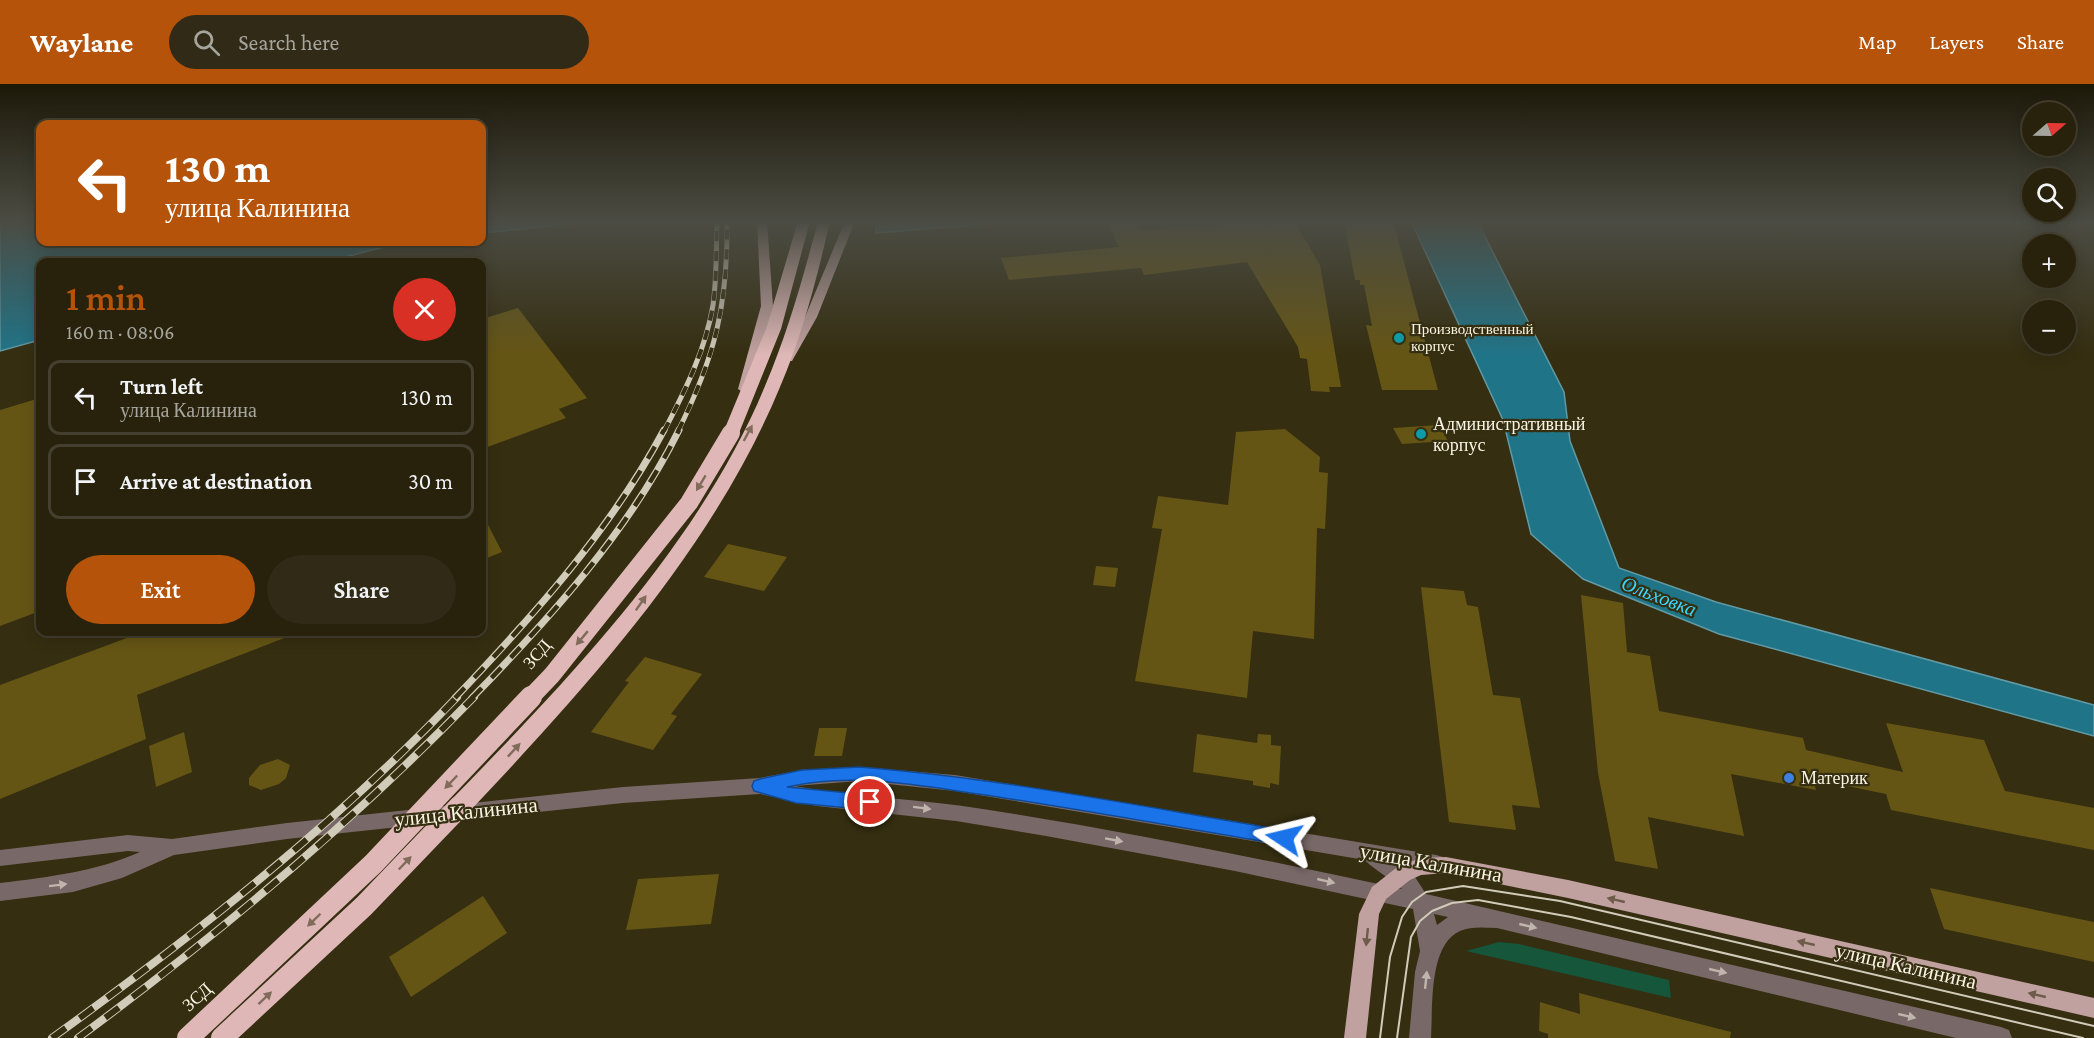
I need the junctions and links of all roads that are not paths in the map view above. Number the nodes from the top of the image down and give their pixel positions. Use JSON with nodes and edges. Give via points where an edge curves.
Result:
{"nodes":[{"id":1,"x":765,"y":266,"type":"edge"},
{"id":2,"x":793,"y":266,"type":"edge"},
{"id":3,"x":815,"y":266,"type":"edge"},
{"id":4,"x":832,"y":266,"type":"edge"},
{"id":5,"x":773,"y":385,"type":"junction"},
{"id":6,"x":731,"y":433,"type":"junction"},
{"id":7,"x":760,"y":786,"type":"junction"},
{"id":8,"x":172,"y":847,"type":"junction"},
{"id":9,"x":1356,"y":850,"type":"junction"},
{"id":10,"x":0,"y":858,"type":"edge"},
{"id":11,"x":1446,"y":865,"type":"junction"},
{"id":12,"x":1403,"y":874,"type":"junction"},
{"id":13,"x":0,"y":892,"type":"edge"},
{"id":14,"x":1379,"y":893,"type":"junction"},
{"id":15,"x":1422,"y":902,"type":"junction"},
{"id":16,"x":1486,"y":917,"type":"junction"},
{"id":17,"x":1429,"y":951,"type":"junction"},
{"id":18,"x":2094,"y":1008,"type":"edge"},
{"id":19,"x":188,"y":1038,"type":"edge"},
{"id":20,"x":222,"y":1038,"type":"edge"},
{"id":21,"x":1355,"y":1038,"type":"edge"},
{"id":22,"x":1420,"y":1038,"type":"edge"},
{"id":23,"x":2001,"y":1038,"type":"edge"}],
"edges":[{"from":1,"to":6,"type":"main road","via":[[767,306]]},
{"from":2,"to":6,"type":"highway","name":"ЗСД","via":[[765,356]]},
{"from":3,"to":5,"type":"highway"},
{"from":4,"to":5,"type":"main road","via":[[811,317]]},
{"from":20,"to":5,"type":"highway","one_way":true,"bridge":true,"via":[[364,906],[582,676],[630,618],[711,504]]},
{"from":6,"to":19,"type":"highway","name":"ЗСД","one_way":true,"bridge":true,"via":[[689,503],[552,675],[373,864]]},
{"from":7,"to":8,"type":"street","name":"улица Калинина","via":[[623,795]]},
{"from":7,"to":9,"type":"street","name":"улица Калинина","via":[[802,777],[908,777]]},
{"from":7,"to":14,"type":"street","name":"улица Калинина","one_way":true,"via":[[796,796],[925,808],[1010,822],[1282,871]]},
{"from":8,"to":10,"type":"street","name":"улица Калинина","via":[[128,843]]},
{"from":13,"to":8,"type":"street","name":"улица Калинина","one_way":true,"via":[[73,883],[122,869]]},
{"from":9,"to":11,"type":"street","name":"улица Калинина"},
{"from":9,"to":12,"type":"street"},
{"from":11,"to":12,"type":"main road","via":[[1420,867]]},
{"from":18,"to":11,"type":"main road","name":"улица Калинина","one_way":true,"via":[[1580,891]]},
{"from":12,"to":14,"type":"main road"},
{"from":12,"to":15,"type":"street"},
{"from":14,"to":15,"type":"street","name":"улица Калинина"},
{"from":14,"to":21,"type":"main road","one_way":true,"via":[[1370,914]]},
{"from":15,"to":16,"type":"street","name":"улица Калинина"},
{"from":15,"to":17,"type":"street","via":[[1429,925]]},
{"from":16,"to":17,"type":"street","name":"улица Калинина","via":[[1466,917],[1451,923],[1437,935]]},
{"from":16,"to":23,"type":"street","name":"улица Калинина","one_way":true},
{"from":22,"to":17,"type":"street","one_way":true}]}
